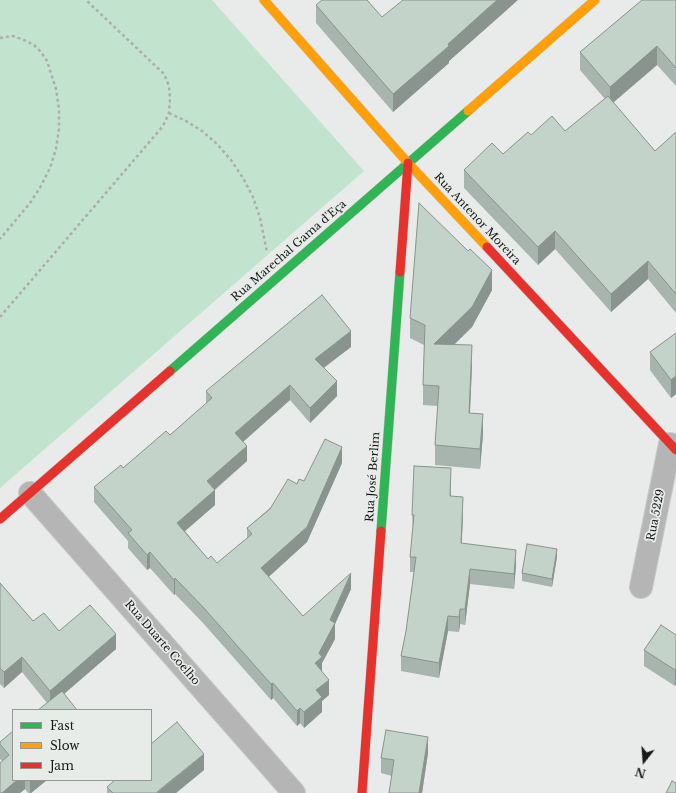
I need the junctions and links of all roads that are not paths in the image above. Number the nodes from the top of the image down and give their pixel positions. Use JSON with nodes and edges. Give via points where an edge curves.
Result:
{"nodes":[{"id":1,"x":264,"y":0,"type":"edge"},
{"id":2,"x":595,"y":0,"type":"edge"},
{"id":3,"x":408,"y":163,"type":"junction"},
{"id":4,"x":673,"y":447,"type":"edge"},
{"id":5,"x":30,"y":493,"type":"junction"},
{"id":6,"x":0,"y":519,"type":"edge"},
{"id":7,"x":641,"y":587,"type":"dead end"},
{"id":8,"x":294,"y":793,"type":"edge"},
{"id":9,"x":362,"y":793,"type":"edge"}],
"edges":[{"from":1,"to":3,"type":"street","name":"Rua Antenor Moreira"},
{"from":2,"to":3,"type":"street","name":"Rua Marechal Gama d'Eça"},
{"from":3,"to":4,"type":"street","name":"Rua Antenor Moreira"},
{"from":3,"to":5,"type":"street","name":"Rua Marechal Gama d'Eça"},
{"from":3,"to":9,"type":"street","name":"Rua José Berlim"},
{"from":4,"to":7,"type":"street","name":"Rua 5229"},
{"from":5,"to":6,"type":"street","name":"Rua Marechal Gama d'Eça"},
{"from":5,"to":8,"type":"street","name":"Rua Duarte Coelho"}]}
